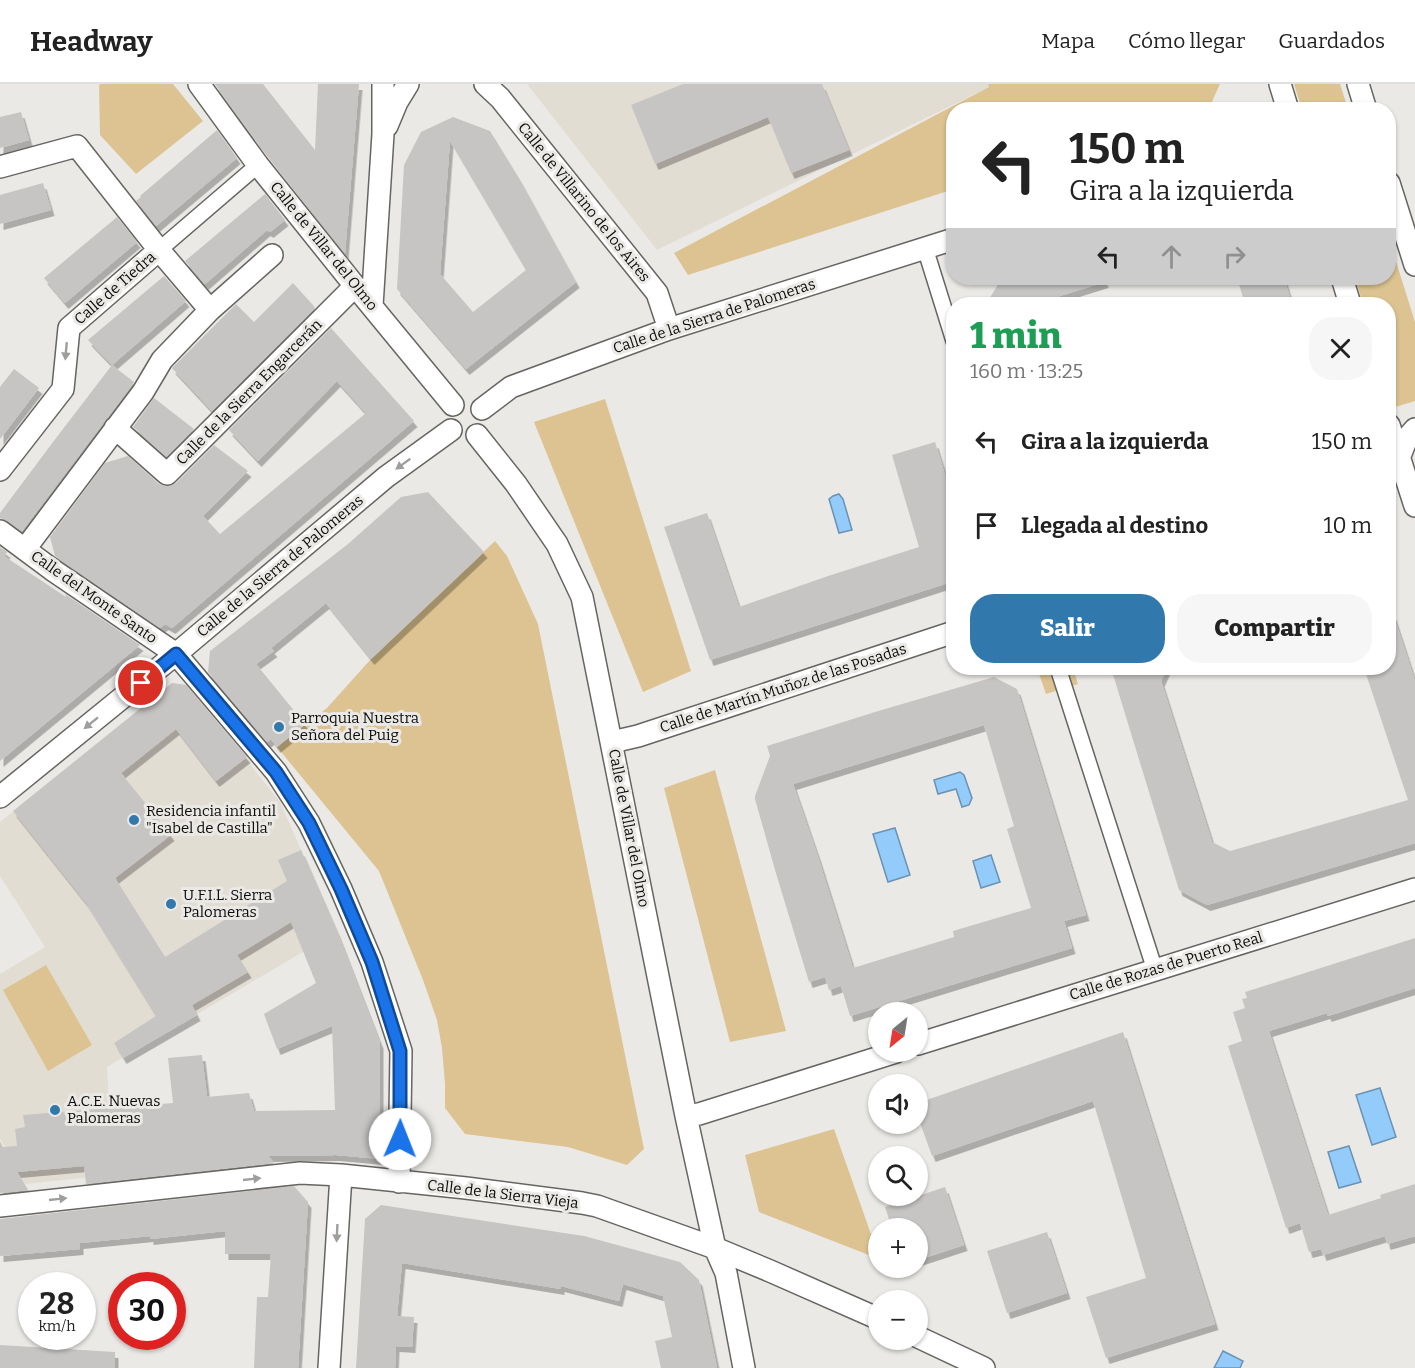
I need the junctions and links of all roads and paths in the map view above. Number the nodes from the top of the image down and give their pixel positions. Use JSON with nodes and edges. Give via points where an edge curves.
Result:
{"nodes":[{"id":1,"x":199,"y":84,"type":"edge"},
{"id":2,"x":383,"y":84,"type":"edge"},
{"id":3,"x":408,"y":84,"type":"edge"},
{"id":4,"x":485,"y":84,"type":"edge"},
{"id":5,"x":1280,"y":84,"type":"edge"},
{"id":6,"x":1358,"y":84,"type":"edge"},
{"id":7,"x":1286,"y":102,"type":"edge"},
{"id":8,"x":1364,"y":102,"type":"edge"},
{"id":9,"x":383,"y":134,"type":"junction"},
{"id":10,"x":258,"y":165,"type":"junction"},
{"id":11,"x":0,"y":167,"type":"edge"},
{"id":12,"x":1396,"y":205,"type":"edge"},
{"id":13,"x":946,"y":241,"type":"edge"},
{"id":14,"x":925,"y":248,"type":"junction"},
{"id":15,"x":159,"y":250,"type":"junction"},
{"id":16,"x":272,"y":255,"type":"dead end"},
{"id":17,"x":1415,"y":265,"type":"edge"},
{"id":18,"x":355,"y":286,"type":"junction"},
{"id":19,"x":372,"y":306,"type":"junction"},
{"id":20,"x":210,"y":310,"type":"junction"},
{"id":21,"x":946,"y":315,"type":"edge"},
{"id":22,"x":669,"y":329,"type":"junction"},
{"id":23,"x":453,"y":405,"type":"junction"},
{"id":24,"x":482,"y":409,"type":"junction"},
{"id":25,"x":115,"y":428,"type":"junction"},
{"id":26,"x":1415,"y":429,"type":"edge"},
{"id":27,"x":451,"y":430,"type":"junction"},
{"id":28,"x":477,"y":435,"type":"junction"},
{"id":29,"x":1396,"y":445,"type":"edge"},
{"id":30,"x":1400,"y":456,"type":"junction"},
{"id":31,"x":0,"y":470,"type":"edge"},
{"id":32,"x":1415,"y":506,"type":"edge"},
{"id":33,"x":0,"y":531,"type":"edge"},
{"id":34,"x":25,"y":549,"type":"junction"},
{"id":35,"x":946,"y":635,"type":"edge"},
{"id":36,"x":176,"y":654,"type":"junction"},
{"id":37,"x":1060,"y":675,"type":"edge"},
{"id":38,"x":612,"y":742,"type":"junction"},
{"id":39,"x":0,"y":797,"type":"edge"},
{"id":40,"x":1415,"y":889,"type":"edge"},
{"id":41,"x":1155,"y":970,"type":"junction"},
{"id":42,"x":928,"y":1041,"type":"edge"},
{"id":43,"x":868,"y":1061,"type":"edge"},
{"id":44,"x":686,"y":1116,"type":"junction"},
{"id":45,"x":341,"y":1175,"type":"junction"},
{"id":46,"x":399,"y":1182,"type":"junction"},
{"id":47,"x":0,"y":1206,"type":"edge"},
{"id":48,"x":715,"y":1248,"type":"junction"},
{"id":49,"x":868,"y":1314,"type":"edge"},
{"id":50,"x":928,"y":1342,"type":"edge"},
{"id":51,"x":330,"y":1368,"type":"edge"},
{"id":52,"x":744,"y":1368,"type":"edge"},
{"id":53,"x":984,"y":1368,"type":"edge"}],
"edges":[{"from":1,"to":10,"type":"street","name":"Calle de Villar del Olmo"},
{"from":2,"to":9,"type":"street"},
{"from":3,"to":9,"type":"street"},
{"from":4,"to":22,"type":"street","name":"Calle de Villarino de los Aires","via":[[501,98],[657,293]]},
{"from":5,"to":7,"type":"street"},
{"from":6,"to":8,"type":"street"},
{"from":9,"to":19,"type":"street"},
{"from":10,"to":15,"type":"street","name":"Calle de Tiedra"},
{"from":10,"to":18,"type":"street","name":"Calle de Villar del Olmo"},
{"from":11,"to":15,"type":"street","via":[[77,146]]},
{"from":12,"to":17,"type":"street"},
{"from":13,"to":14,"type":"street","name":"Calle de la Sierra de Palomeras"},
{"from":14,"to":21,"type":"street"},
{"from":14,"to":22,"type":"street","name":"Calle de la Sierra de Palomeras"},
{"from":15,"to":20,"type":"street"},
{"from":15,"to":31,"type":"street","name":"Calle de Tiedra","one_way":true,"via":[[69,328],[63,389]]},
{"from":16,"to":20,"type":"street"},
{"from":18,"to":19,"type":"street","name":"Calle de Villar del Olmo"},
{"from":18,"to":25,"type":"street","name":"Calle de la Sierra Engarcerán","via":[[167,474]]},
{"from":19,"to":23,"type":"street","name":"Calle de Villar del Olmo"},
{"from":20,"to":25,"type":"street","via":[[162,360]]},
{"from":22,"to":24,"type":"street","name":"Calle de la Sierra de Palomeras","via":[[511,387]]},
{"from":23,"to":24,"type":"street","via":[[464,400]]},
{"from":23,"to":27,"type":"street","via":[[447,421]]},
{"from":24,"to":28,"type":"street","via":[[483,428]]},
{"from":25,"to":34,"type":"street"},
{"from":26,"to":30,"type":"street"},
{"from":27,"to":28,"type":"street","via":[[467,438]]},
{"from":27,"to":36,"type":"street","name":"Calle de la Sierra de Palomeras","one_way":true,"via":[[386,477]]},
{"from":28,"to":38,"type":"street","name":"Calle de Villar del Olmo","via":[[557,544],[582,597]]},
{"from":29,"to":30,"type":"street"},
{"from":30,"to":32,"type":"street"},
{"from":33,"to":34,"type":"street","name":"Calle del Monte Santo"},
{"from":34,"to":36,"type":"street","name":"Calle del Monte Santo"},
{"from":35,"to":38,"type":"street","name":"Calle de Martín Muñoz de las Posadas"},
{"from":36,"to":39,"type":"street","name":"Calle de la Sierra de Palomeras","one_way":true},
{"from":36,"to":46,"type":"street","name":"Calle del Monte Santo","via":[[276,772],[309,823],[355,920],[400,1051]]},
{"from":37,"to":41,"type":"street"},
{"from":38,"to":44,"type":"street","name":"Calle de Villar del Olmo"},
{"from":40,"to":41,"type":"street","name":"Calle de Rozas de Puerto Real"},
{"from":41,"to":42,"type":"street","name":"Calle de Rozas de Puerto Real"},
{"from":43,"to":44,"type":"street"},
{"from":44,"to":48,"type":"street","name":"Calle de Villar del Olmo"},
{"from":45,"to":46,"type":"street","name":"Calle de la Sierra Vieja"},
{"from":47,"to":45,"type":"street","name":"Calle de la Sierra Vieja","one_way":true,"via":[[300,1173]]},
{"from":45,"to":51,"type":"street","one_way":true},
{"from":46,"to":48,"type":"street","name":"Calle de la Sierra Vieja","via":[[597,1206]]},
{"from":48,"to":49,"type":"street","name":"Calle de la Sierra Vieja"},
{"from":48,"to":52,"type":"street","name":"Calle de Villar del Olmo","via":[[726,1273]]},
{"from":50,"to":53,"type":"street"}]}
